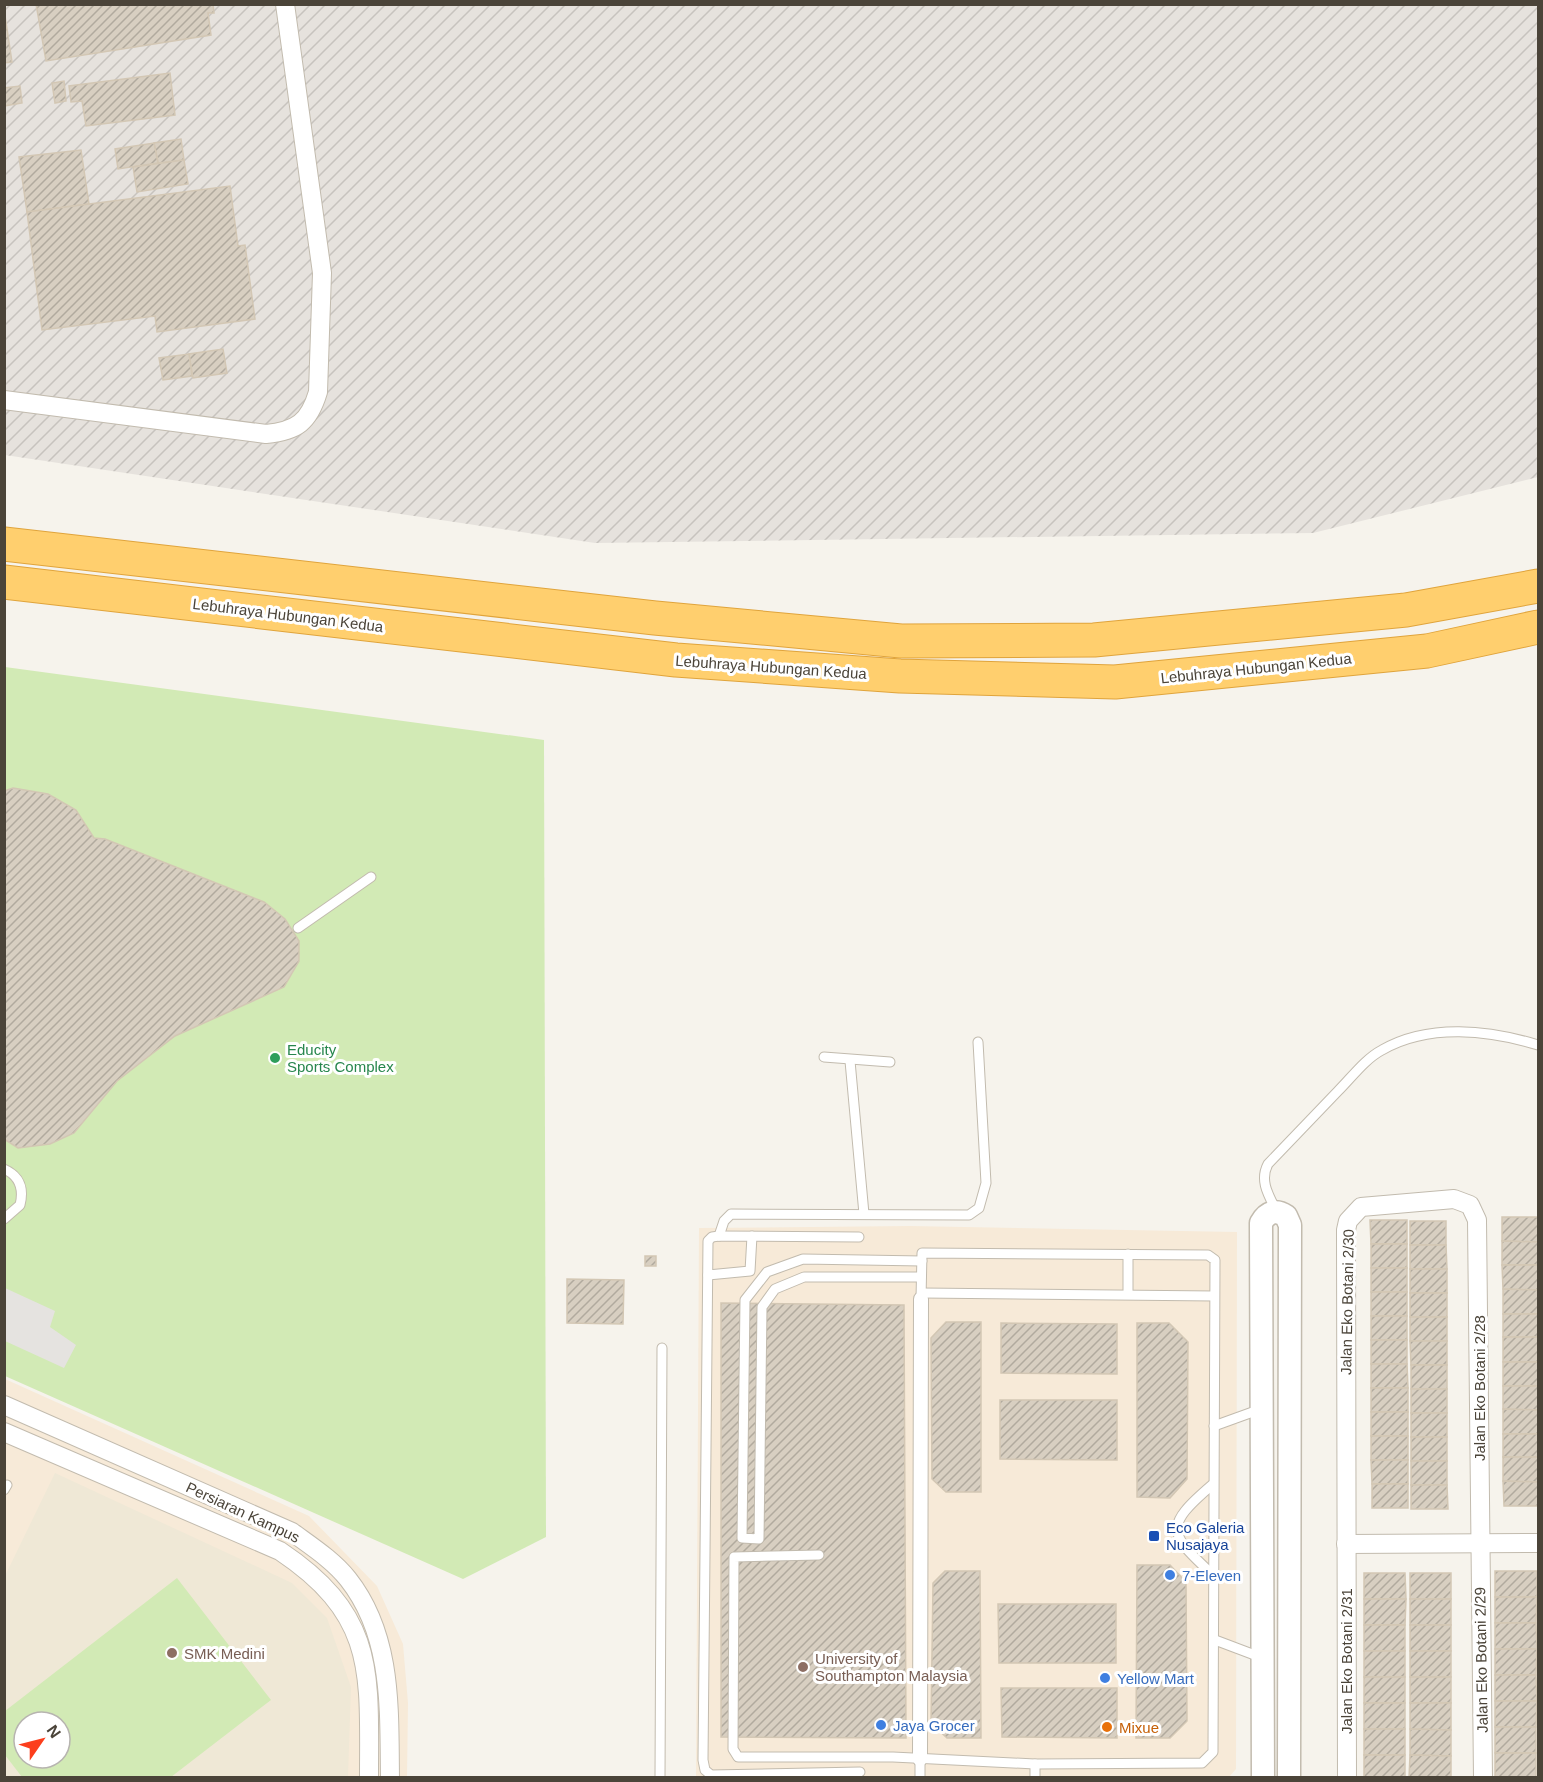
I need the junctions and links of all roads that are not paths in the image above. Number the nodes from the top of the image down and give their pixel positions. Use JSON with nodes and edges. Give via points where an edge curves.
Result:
{"nodes":[{"id":1,"x":285,"y":4,"type":"edge"},
{"id":2,"x":4,"y":400,"type":"edge"},
{"id":3,"x":4,"y":544,"type":"edge"},
{"id":4,"x":4,"y":582,"type":"edge"},
{"id":5,"x":1539,"y":586,"type":"edge"},
{"id":6,"x":1539,"y":627,"type":"edge"},
{"id":7,"x":371,"y":877,"type":"dead end"},
{"id":8,"x":298,"y":928,"type":"dead end"},
{"id":9,"x":978,"y":1042,"type":"dead end"},
{"id":10,"x":1539,"y":1045,"type":"edge"},
{"id":11,"x":824,"y":1057,"type":"dead end"},
{"id":12,"x":850,"y":1061,"type":"junction"},
{"id":13,"x":890,"y":1062,"type":"dead end"},
{"id":14,"x":4,"y":1169,"type":"edge"},
{"id":15,"x":1277,"y":1212,"type":"junction"},
{"id":16,"x":864,"y":1214,"type":"junction"},
{"id":17,"x":4,"y":1219,"type":"edge"},
{"id":18,"x":1478,"y":1234,"type":"joint"},
{"id":19,"x":719,"y":1236,"type":"junction"},
{"id":20,"x":752,"y":1236,"type":"junction"},
{"id":21,"x":859,"y":1237,"type":"dead end"},
{"id":22,"x":1128,"y":1254,"type":"junction"},
{"id":23,"x":922,"y":1257,"type":"junction"},
{"id":24,"x":708,"y":1275,"type":"junction"},
{"id":25,"x":921,"y":1278,"type":"junction"},
{"id":26,"x":1128,"y":1294,"type":"junction"},
{"id":27,"x":921,"y":1296,"type":"junction"},
{"id":28,"x":1214,"y":1296,"type":"junction"},
{"id":29,"x":662,"y":1348,"type":"dead end"},
{"id":30,"x":4,"y":1405,"type":"edge"},
{"id":31,"x":1261,"y":1409,"type":"junction"},
{"id":32,"x":1214,"y":1426,"type":"junction"},
{"id":33,"x":4,"y":1432,"type":"edge"},
{"id":34,"x":1212,"y":1485,"type":"junction"},
{"id":35,"x":1480,"y":1542,"type":"junction"},
{"id":36,"x":1539,"y":1543,"type":"edge"},
{"id":37,"x":1346,"y":1544,"type":"junction"},
{"id":38,"x":819,"y":1555,"type":"dead end"},
{"id":39,"x":1214,"y":1575,"type":"junction"},
{"id":40,"x":1215,"y":1640,"type":"junction"},
{"id":41,"x":1263,"y":1658,"type":"junction"},
{"id":42,"x":920,"y":1759,"type":"junction"},
{"id":43,"x":1035,"y":1764,"type":"junction"},
{"id":44,"x":860,"y":1772,"type":"dead end"},
{"id":45,"x":750,"y":1776,"type":"edge"},
{"id":46,"x":796,"y":1776,"type":"edge"},
{"id":47,"x":369,"y":1778,"type":"edge"},
{"id":48,"x":390,"y":1778,"type":"edge"},
{"id":49,"x":660,"y":1778,"type":"edge"},
{"id":50,"x":920,"y":1778,"type":"edge"},
{"id":51,"x":1035,"y":1778,"type":"edge"},
{"id":52,"x":1263,"y":1778,"type":"edge"},
{"id":53,"x":1289,"y":1778,"type":"edge"},
{"id":54,"x":1347,"y":1778,"type":"edge"},
{"id":55,"x":1483,"y":1778,"type":"edge"}],
"edges":[{"from":1,"to":2,"type":"street","via":[[322,273],[318,392],[312,410],[301,424],[284,432],[266,434]]},
{"from":3,"to":5,"type":"highway","via":[[655,618],[901,641],[1094,640],[1406,610]]},
{"from":4,"to":6,"type":"highway","name":"Lebuhraya Hubungan Kedua","via":[[676,660],[900,676],[1115,682],[1427,651]]},
{"from":7,"to":8,"type":"lane"},
{"from":9,"to":16,"type":"lane","via":[[986,1183],[979,1208],[969,1215]]},
{"from":10,"to":15,"type":"lane","via":[[1489,1033],[1440,1033],[1411,1038],[1381,1050],[1269,1164],[1264,1185]]},
{"from":11,"to":12,"type":"lane"},
{"from":12,"to":13,"type":"lane"},
{"from":12,"to":16,"type":"lane"},
{"from":14,"to":17,"type":"lane","via":[[16,1176],[22,1190],[20,1206]]},
{"from":15,"to":31,"type":"street","via":[[1268,1214],[1261,1223]]},
{"from":15,"to":53,"type":"street","via":[[1286,1216],[1290,1225]]},
{"from":16,"to":19,"type":"lane","via":[[731,1214]]},
{"from":18,"to":35,"type":"street","name":"Jalan Eko Botani 2/28"},
{"from":18,"to":37,"type":"street","name":"Jalan Eko Botani 2/30","via":[[1475,1212],[1463,1200],[1454,1199],[1370,1205],[1353,1213],[1348,1221]]},
{"from":19,"to":20,"type":"lane"},
{"from":19,"to":24,"type":"lane","via":[[708,1241]]},
{"from":20,"to":21,"type":"lane"},
{"from":20,"to":24,"type":"lane","via":[[750,1271]]},
{"from":22,"to":23,"type":"lane"},
{"from":22,"to":26,"type":"lane"},
{"from":22,"to":28,"type":"lane","via":[[1208,1255],[1215,1260]]},
{"from":23,"to":25,"type":"lane"},
{"from":23,"to":25,"type":"lane","via":[[803,1259],[767,1272],[745,1300],[742,1538],[759,1539],[762,1307],[776,1289],[804,1277]]},
{"from":24,"to":45,"type":"lane","via":[[703,1760],[711,1775]]},
{"from":25,"to":27,"type":"lane"},
{"from":26,"to":27,"type":"lane"},
{"from":26,"to":28,"type":"lane"},
{"from":27,"to":42,"type":"street"},
{"from":28,"to":32,"type":"lane"},
{"from":29,"to":49,"type":"lane"},
{"from":30,"to":48,"type":"street","name":"Persiaran Kampus","via":[[292,1532],[348,1578],[370,1613],[382,1650],[389,1699]]},
{"from":31,"to":32,"type":"lane"},
{"from":31,"to":41,"type":"street"},
{"from":32,"to":34,"type":"lane"},
{"from":33,"to":47,"type":"street","name":"Persiaran Kampus","via":[[280,1551],[306,1568],[351,1621],[365,1656]]},
{"from":34,"to":39,"type":"lane"},
{"from":34,"to":39,"type":"lane","via":[[1179,1517],[1178,1539]]},
{"from":35,"to":36,"type":"street"},
{"from":35,"to":37,"type":"street"},
{"from":35,"to":55,"type":"street","name":"Jalan Eko Botani 2/29"},
{"from":37,"to":54,"type":"street","name":"Jalan Eko Botani 2/31"},
{"from":38,"to":42,"type":"lane","via":[[734,1557],[733,1749],[738,1757]]},
{"from":39,"to":40,"type":"lane"},
{"from":40,"to":41,"type":"lane"},
{"from":40,"to":43,"type":"lane","via":[[1213,1752],[1209,1759],[1202,1763]]},
{"from":41,"to":52,"type":"street"},
{"from":42,"to":43,"type":"lane"},
{"from":42,"to":50,"type":"lane"},
{"from":43,"to":51,"type":"lane"},
{"from":44,"to":46,"type":"lane"},
{"from":45,"to":46,"type":"lane"}]}
